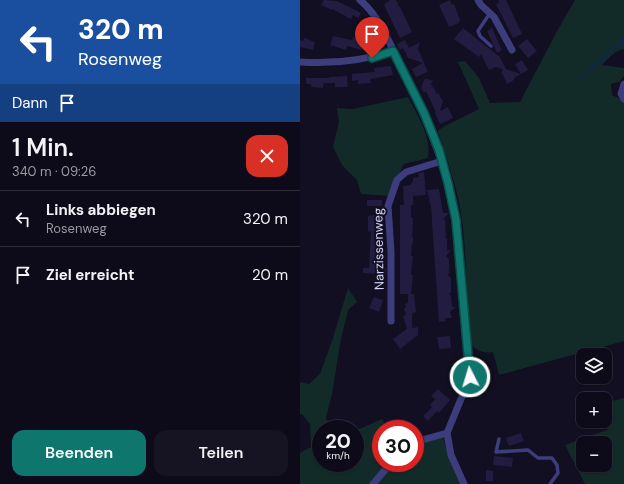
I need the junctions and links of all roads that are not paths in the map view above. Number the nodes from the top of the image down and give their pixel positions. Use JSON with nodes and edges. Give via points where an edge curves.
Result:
{"nodes":[{"id":1,"x":360,"y":0,"type":"edge"},
{"id":2,"x":478,"y":0,"type":"edge"},
{"id":3,"x":490,"y":13,"type":"junction"},
{"id":4,"x":491,"y":46,"type":"dead end"},
{"id":5,"x":512,"y":50,"type":"dead end"},
{"id":6,"x":393,"y":51,"type":"junction"},
{"id":7,"x":300,"y":62,"type":"edge"},
{"id":8,"x":624,"y":84,"type":"edge"},
{"id":9,"x":624,"y":99,"type":"edge"},
{"id":10,"x":442,"y":161,"type":"junction"},
{"id":11,"x":391,"y":321,"type":"dead end"},
{"id":12,"x":446,"y":433,"type":"junction"},
{"id":13,"x":499,"y":438,"type":"dead end"},
{"id":14,"x":424,"y":439,"type":"edge"},
{"id":15,"x":383,"y":472,"type":"edge"},
{"id":16,"x":373,"y":484,"type":"edge"},
{"id":17,"x":464,"y":484,"type":"edge"},
{"id":18,"x":550,"y":484,"type":"edge"}],
"edges":[{"from":1,"to":6,"type":"street","via":[[379,22]]},
{"from":2,"to":3,"type":"street"},
{"from":3,"to":4,"type":"lane","via":[[478,31]]},
{"from":3,"to":5,"type":"street"},
{"from":6,"to":7,"type":"street","via":[[372,58],[350,61]]},
{"from":6,"to":10,"type":"street","via":[[424,113]]},
{"from":8,"to":9,"type":"street","via":[[621,94]]},
{"from":10,"to":11,"type":"street","name":"Narzissenweg","via":[[406,172],[397,180],[388,206]]},
{"from":10,"to":12,"type":"street","via":[[456,220],[470,377]]},
{"from":12,"to":14,"type":"street"},
{"from":12,"to":17,"type":"street","via":[[451,455]]},
{"from":13,"to":18,"type":"lane","via":[[496,452],[528,450],[538,458],[548,457],[555,461],[558,473]]},
{"from":15,"to":16,"type":"street"}]}
